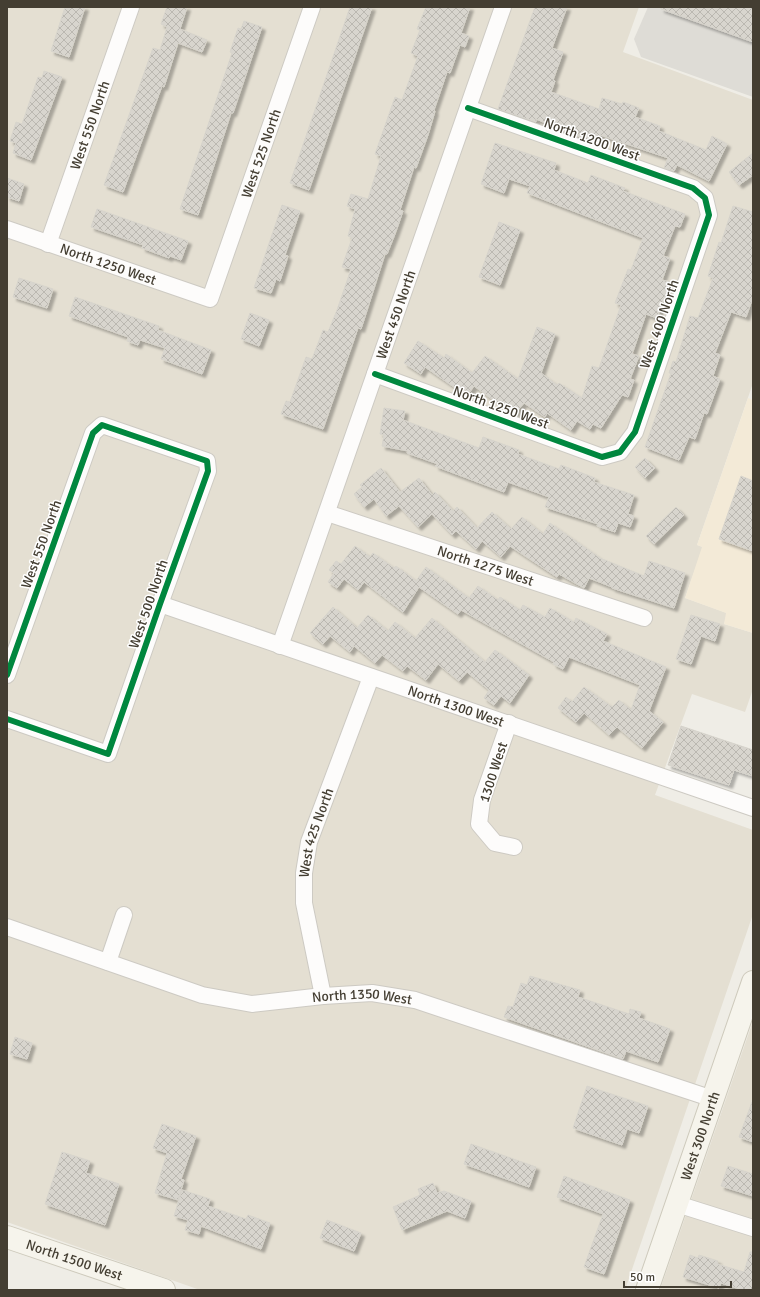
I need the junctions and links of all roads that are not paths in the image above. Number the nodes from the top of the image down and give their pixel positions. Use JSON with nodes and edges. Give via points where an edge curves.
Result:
{"nodes":[{"id":1,"x":131,"y":7,"type":"edge"},
{"id":2,"x":312,"y":7,"type":"edge"},
{"id":3,"x":503,"y":7,"type":"edge"},
{"id":4,"x":468,"y":108,"type":"junction"},
{"id":5,"x":705,"y":198,"type":"joint"},
{"id":6,"x":7,"y":229,"type":"edge"},
{"id":7,"x":48,"y":244,"type":"junction"},
{"id":8,"x":210,"y":299,"type":"joint"},
{"id":9,"x":375,"y":374,"type":"junction"},
{"id":10,"x":620,"y":452,"type":"joint"},
{"id":11,"x":207,"y":461,"type":"joint"},
{"id":12,"x":327,"y":513,"type":"junction"},
{"id":13,"x":160,"y":604,"type":"junction"},
{"id":14,"x":644,"y":618,"type":"dead end"},
{"id":15,"x":280,"y":646,"type":"junction"},
{"id":16,"x":7,"y":675,"type":"edge"},
{"id":17,"x":370,"y":677,"type":"junction"},
{"id":18,"x":7,"y":719,"type":"edge"},
{"id":19,"x":509,"y":723,"type":"junction"},
{"id":20,"x":753,"y":808,"type":"edge"},
{"id":21,"x":514,"y":847,"type":"dead end"},
{"id":22,"x":124,"y":915,"type":"dead end"},
{"id":23,"x":7,"y":927,"type":"edge"},
{"id":24,"x":108,"y":962,"type":"junction"},
{"id":25,"x":753,"y":982,"type":"edge"},
{"id":26,"x":322,"y":996,"type":"junction"},
{"id":27,"x":713,"y":1099,"type":"junction"},
{"id":28,"x":677,"y":1204,"type":"junction"},
{"id":29,"x":753,"y":1228,"type":"edge"},
{"id":30,"x":7,"y":1237,"type":"edge"},
{"id":31,"x":158,"y":1289,"type":"edge"},
{"id":32,"x":647,"y":1290,"type":"edge"}],
"edges":[{"from":1,"to":7,"type":"street","name":"West 550 North"},
{"from":2,"to":8,"type":"street","name":"West 525 North"},
{"from":3,"to":4,"type":"street","name":"West 450 North"},
{"from":4,"to":5,"type":"street","name":"North 1200 West","via":[[693,188]]},
{"from":4,"to":9,"type":"street","name":"West 450 North"},
{"from":5,"to":10,"type":"street","name":"West 400 North","via":[[709,215],[635,432]]},
{"from":6,"to":7,"type":"street","name":"North 1250 West"},
{"from":7,"to":8,"type":"street","name":"North 1250 West"},
{"from":9,"to":10,"type":"street","name":"North 1250 West","via":[[602,457]]},
{"from":9,"to":12,"type":"street","name":"West 450 North"},
{"from":11,"to":13,"type":"street","name":"West 500 North","via":[[208,472]]},
{"from":11,"to":16,"type":"street","name":"West 550 North","via":[[102,425],[93,433]]},
{"from":12,"to":14,"type":"street","name":"North 1275 West"},
{"from":12,"to":15,"type":"street","name":"West 450 North"},
{"from":13,"to":15,"type":"street","name":"North 1300 West"},
{"from":13,"to":18,"type":"street","name":"West 500 North","via":[[108,754]]},
{"from":15,"to":17,"type":"street","name":"North 1300 West"},
{"from":17,"to":19,"type":"street","name":"North 1300 West"},
{"from":17,"to":26,"type":"street","name":"West 425 North","via":[[309,842],[304,873],[304,903]]},
{"from":19,"to":20,"type":"street","name":"North 1300 West"},
{"from":19,"to":21,"type":"street","name":"1300 West","via":[[482,800],[479,824],[494,843]]},
{"from":22,"to":24,"type":"street"},
{"from":23,"to":24,"type":"street","name":"North 1350 West"},
{"from":24,"to":26,"type":"street","name":"North 1350 West","via":[[202,995],[252,1004]]},
{"from":25,"to":27,"type":"main road","name":"West 300 North"},
{"from":26,"to":27,"type":"street","name":"North 1350 West","via":[[372,993],[415,1000]]},
{"from":27,"to":28,"type":"main road","name":"West 300 North"},
{"from":28,"to":29,"type":"street"},
{"from":28,"to":32,"type":"main road","name":"West 300 North"},
{"from":30,"to":31,"type":"main road","name":"North 1500 West"}]}
